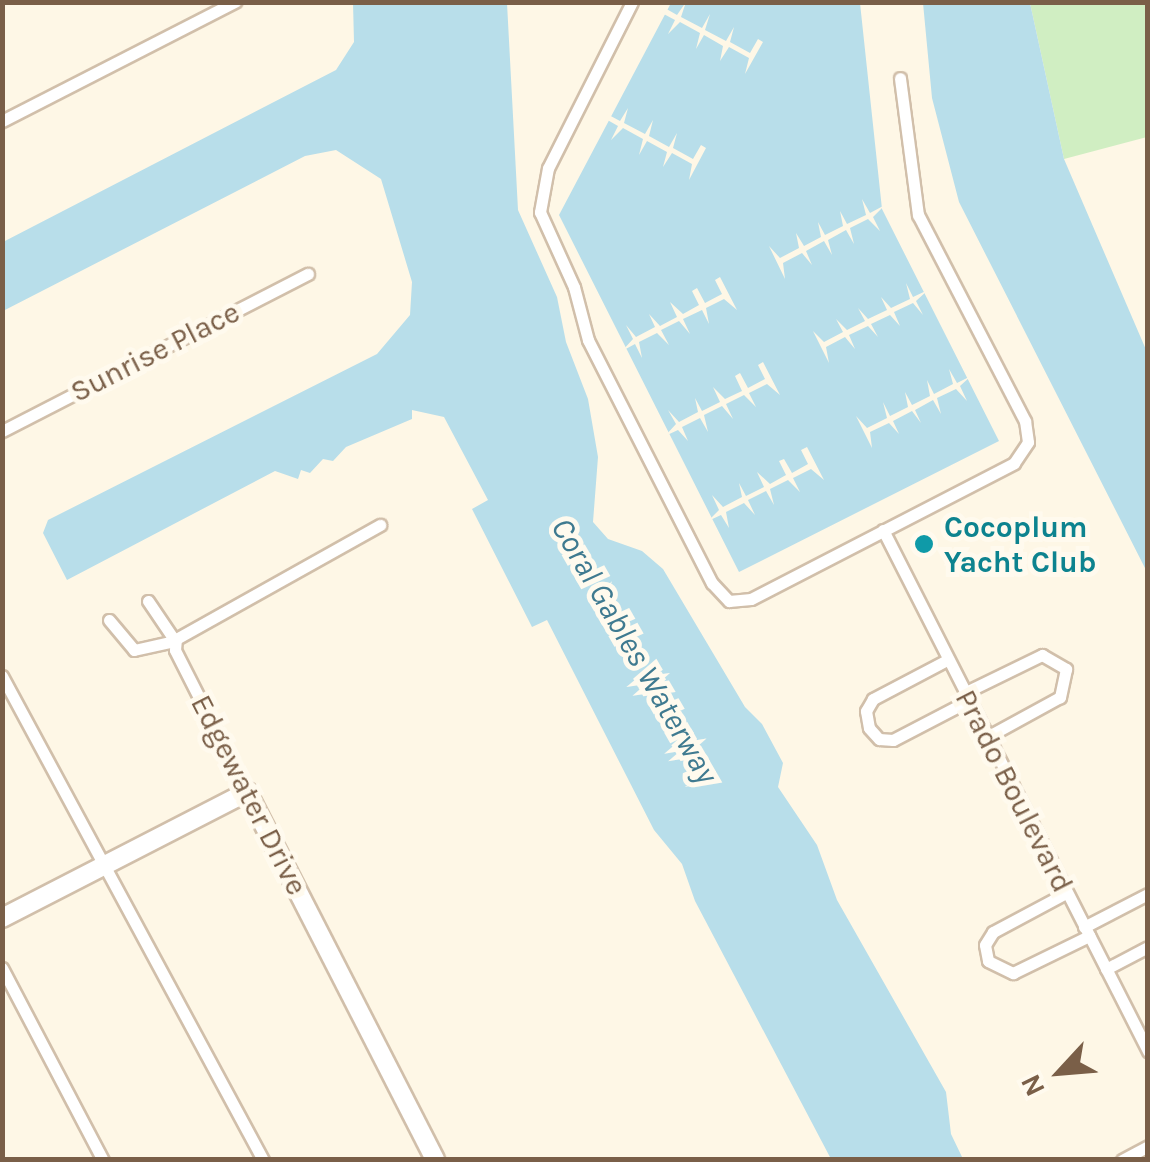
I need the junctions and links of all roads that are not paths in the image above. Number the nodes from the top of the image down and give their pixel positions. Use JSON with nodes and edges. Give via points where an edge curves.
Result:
{"nodes":[{"id":1,"x":235,"y":2,"type":"edge"},
{"id":2,"x":632,"y":2,"type":"edge"},
{"id":3,"x":900,"y":78,"type":"dead end"},
{"id":4,"x":2,"y":121,"type":"edge"},
{"id":5,"x":308,"y":274,"type":"dead end"},
{"id":6,"x":2,"y":431,"type":"edge"},
{"id":7,"x":380,"y":524,"type":"dead end"},
{"id":8,"x":883,"y":530,"type":"junction"},
{"id":9,"x":148,"y":601,"type":"dead end"},
{"id":10,"x":109,"y":620,"type":"dead end"},
{"id":11,"x":175,"y":641,"type":"junction"},
{"id":12,"x":947,"y":660,"type":"junction"},
{"id":13,"x":2,"y":676,"type":"edge"},
{"id":14,"x":966,"y":697,"type":"junction"},
{"id":15,"x":986,"y":737,"type":"junction"},
{"id":16,"x":247,"y":792,"type":"junction"},
{"id":17,"x":106,"y":865,"type":"junction"},
{"id":18,"x":1066,"y":893,"type":"junction"},
{"id":19,"x":1148,"y":894,"type":"edge"},
{"id":20,"x":2,"y":918,"type":"edge"},
{"id":21,"x":1086,"y":932,"type":"junction"},
{"id":22,"x":1148,"y":947,"type":"edge"},
{"id":23,"x":2,"y":968,"type":"edge"},
{"id":24,"x":1106,"y":969,"type":"junction"},
{"id":25,"x":1148,"y":1050,"type":"edge"},
{"id":26,"x":1148,"y":1146,"type":"edge"},
{"id":27,"x":103,"y":1160,"type":"edge"},
{"id":28,"x":264,"y":1160,"type":"edge"},
{"id":29,"x":435,"y":1160,"type":"edge"},
{"id":30,"x":1122,"y":1160,"type":"edge"}],
"edges":[{"from":1,"to":4,"type":"street"},
{"from":2,"to":8,"type":"street","via":[[548,168],[539,201],[588,340],[722,597],[751,598]]},
{"from":3,"to":8,"type":"street","via":[[918,215],[1025,422],[1028,442],[1014,462]]},
{"from":5,"to":6,"type":"street","name":"Sunrise Place"},
{"from":7,"to":11,"type":"street"},
{"from":8,"to":12,"type":"street","name":"Prado Boulevard"},
{"from":9,"to":11,"type":"street","name":"Edgewater Drive"},
{"from":10,"to":11,"type":"street","via":[[134,650]]},
{"from":11,"to":16,"type":"street","name":"Edgewater Drive"},
{"from":12,"to":14,"type":"street","name":"Prado Boulevard"},
{"from":12,"to":14,"type":"street","via":[[873,698],[868,728],[893,740]]},
{"from":13,"to":17,"type":"street"},
{"from":14,"to":15,"type":"street","name":"Prado Boulevard"},
{"from":14,"to":15,"type":"street","via":[[1042,655],[1066,669],[1060,697]]},
{"from":15,"to":18,"type":"street","name":"Prado Boulevard"},
{"from":16,"to":17,"type":"street"},
{"from":16,"to":29,"type":"street","name":"Edgewater Drive"},
{"from":17,"to":20,"type":"street"},
{"from":17,"to":28,"type":"street"},
{"from":18,"to":21,"type":"street","name":"Prado Boulevard"},
{"from":18,"to":21,"type":"street","via":[[992,932],[985,945],[988,961],[1013,973]]},
{"from":19,"to":21,"type":"street"},
{"from":21,"to":24,"type":"street","name":"Prado Boulevard"},
{"from":22,"to":24,"type":"street"},
{"from":23,"to":27,"type":"street"},
{"from":24,"to":25,"type":"street","name":"Prado Boulevard"},
{"from":26,"to":30,"type":"street"}]}
